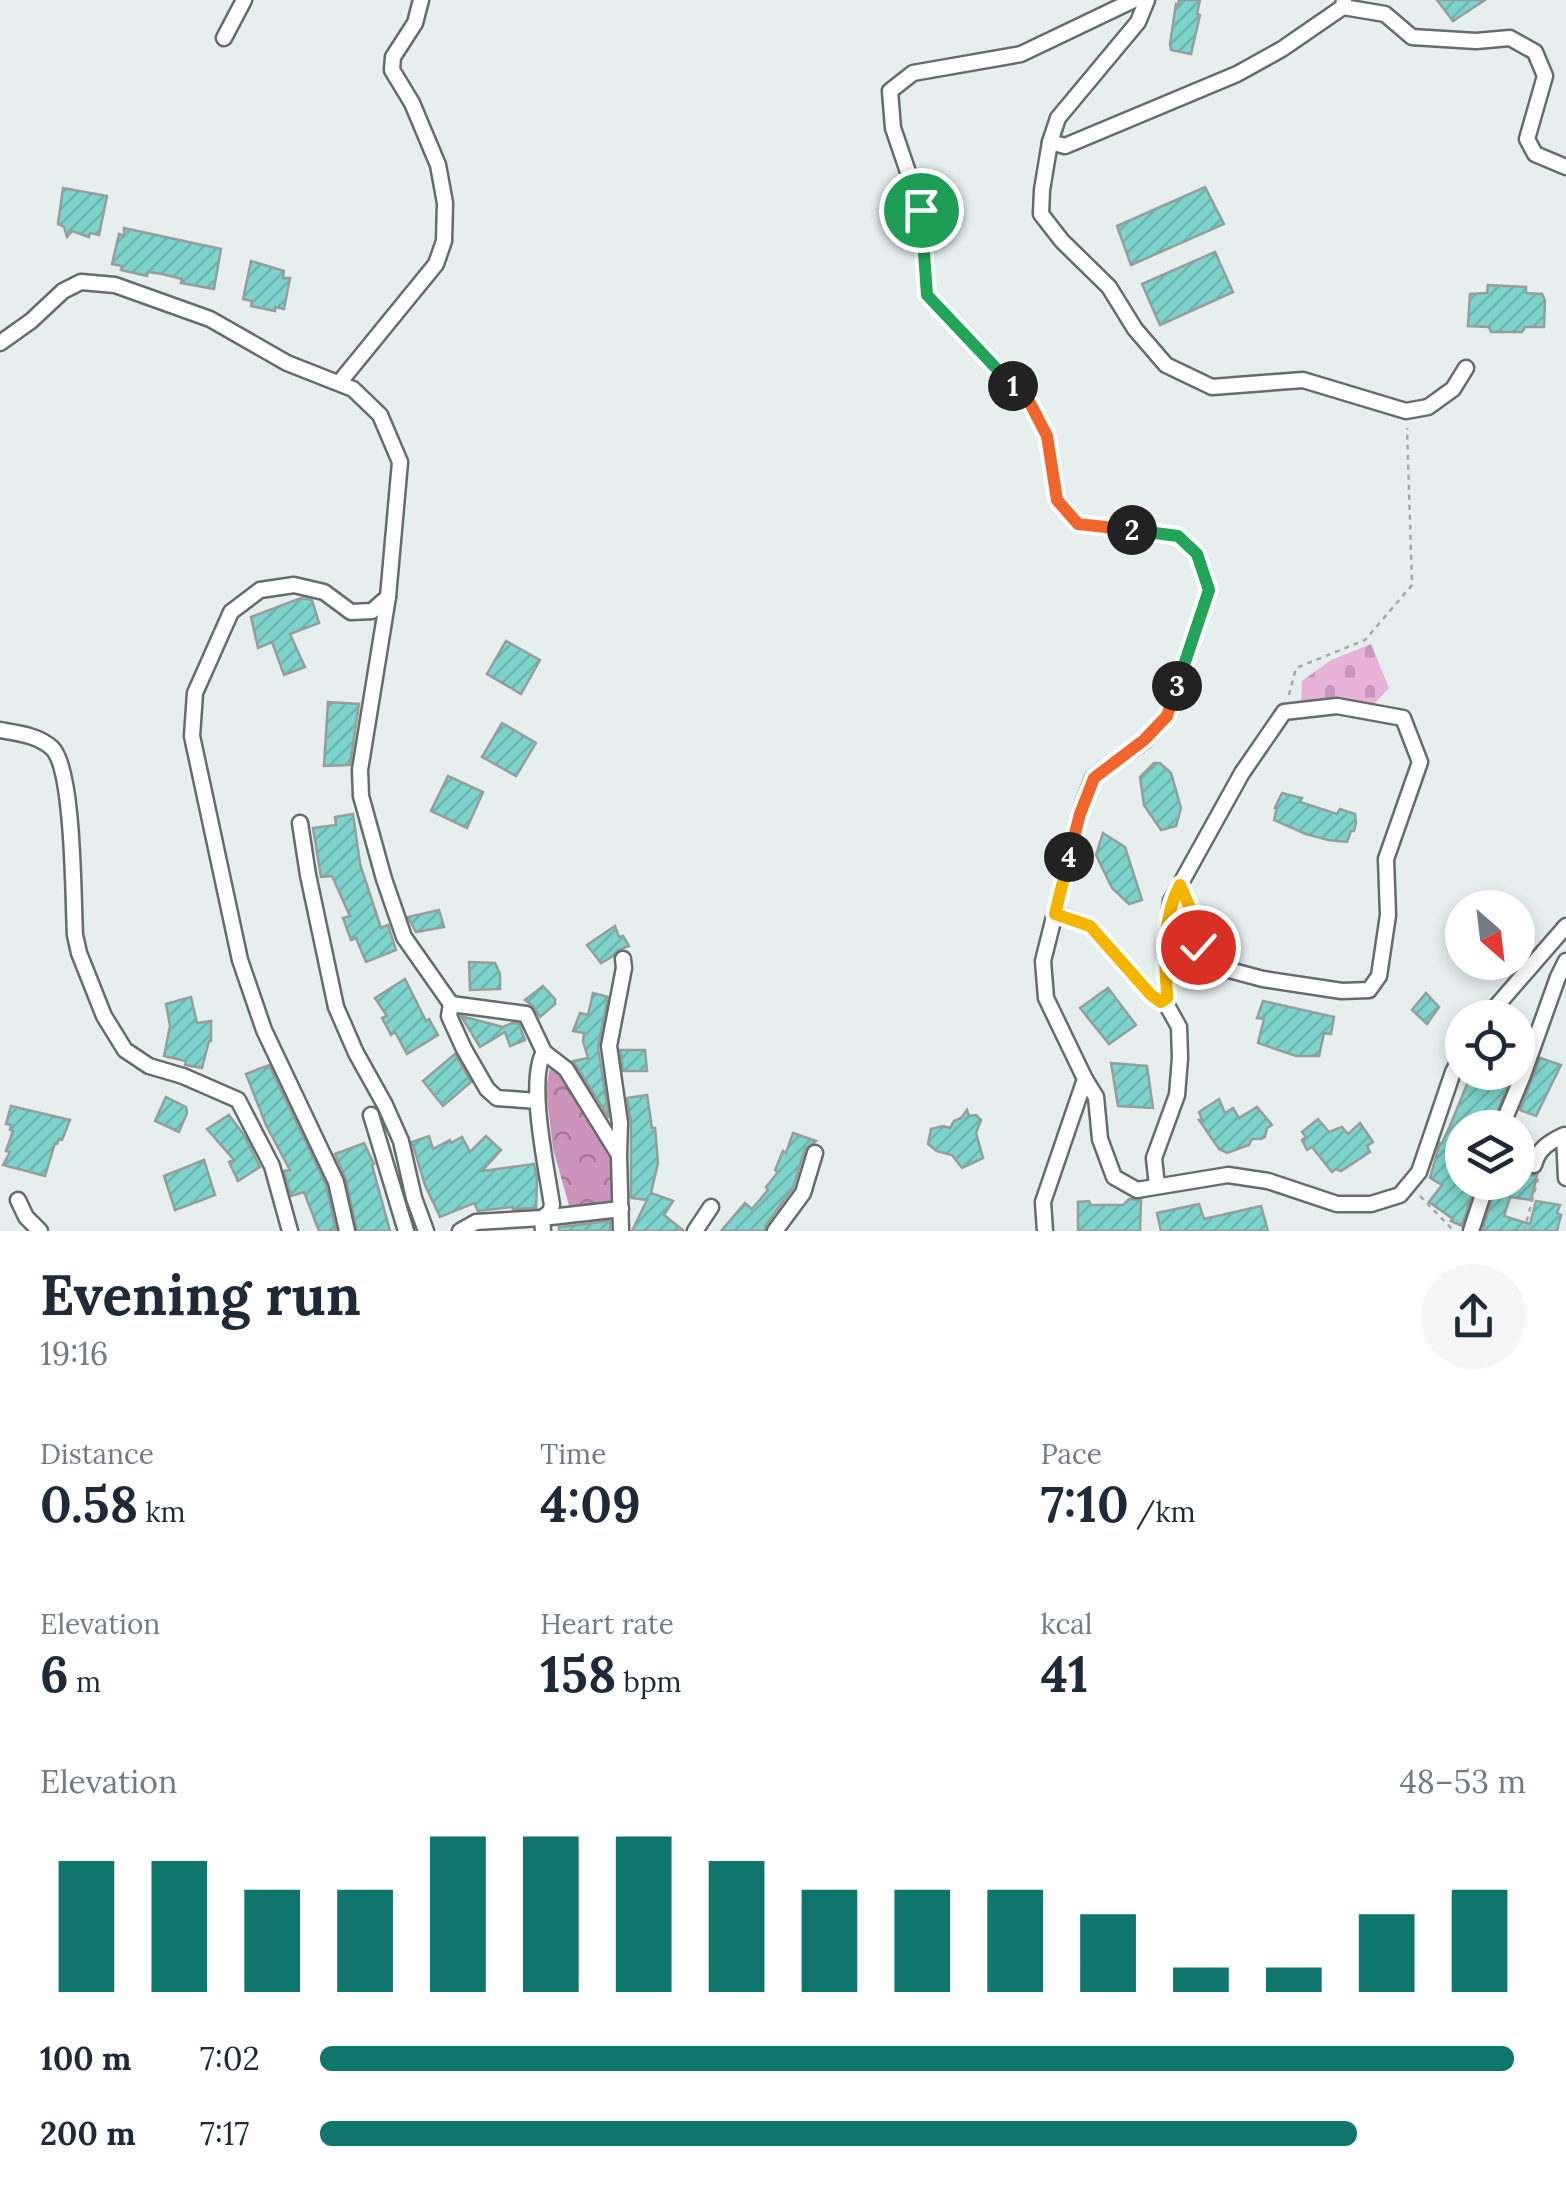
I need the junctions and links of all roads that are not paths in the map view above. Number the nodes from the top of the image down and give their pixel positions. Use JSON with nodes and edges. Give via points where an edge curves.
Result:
{"nodes":[{"id":1,"x":244,"y":0,"type":"edge"},
{"id":2,"x":421,"y":0,"type":"edge"},
{"id":3,"x":1134,"y":0,"type":"edge"},
{"id":4,"x":1146,"y":0,"type":"edge"},
{"id":5,"x":1344,"y":4,"type":"edge"},
{"id":6,"x":224,"y":38,"type":"dead end"},
{"id":7,"x":1050,"y":142,"type":"junction"},
{"id":8,"x":1566,"y":167,"type":"edge"},
{"id":9,"x":0,"y":344,"type":"edge"},
{"id":10,"x":1466,"y":368,"type":"dead end"},
{"id":11,"x":339,"y":383,"type":"junction"},
{"id":12,"x":388,"y":597,"type":"junction"},
{"id":13,"x":0,"y":730,"type":"edge"},
{"id":14,"x":300,"y":824,"type":"dead end"},
{"id":15,"x":1180,"y":885,"type":"junction"},
{"id":16,"x":1055,"y":914,"type":"junction"},
{"id":17,"x":1566,"y":926,"type":"edge"},
{"id":18,"x":622,"y":959,"type":"dead end"},
{"id":19,"x":1566,"y":962,"type":"edge"},
{"id":20,"x":1164,"y":1000,"type":"junction"},
{"id":21,"x":1502,"y":1000,"type":"edge"},
{"id":22,"x":451,"y":1004,"type":"junction"},
{"id":23,"x":544,"y":1052,"type":"junction"},
{"id":24,"x":1085,"y":1079,"type":"junction"},
{"id":25,"x":1447,"y":1090,"type":"edge"},
{"id":26,"x":537,"y":1102,"type":"junction"},
{"id":27,"x":1508,"y":1110,"type":"edge"},
{"id":28,"x":370,"y":1115,"type":"dead end"},
{"id":29,"x":815,"y":1153,"type":"dead end"},
{"id":30,"x":619,"y":1154,"type":"junction"},
{"id":31,"x":1535,"y":1161,"type":"edge"},
{"id":32,"x":1566,"y":1178,"type":"edge"},
{"id":33,"x":1156,"y":1186,"type":"junction"},
{"id":34,"x":18,"y":1200,"type":"dead end"},
{"id":35,"x":1481,"y":1200,"type":"edge"},
{"id":36,"x":711,"y":1207,"type":"dead end"},
{"id":37,"x":621,"y":1209,"type":"junction"},
{"id":38,"x":542,"y":1225,"type":"edge"},
{"id":39,"x":40,"y":1231,"type":"edge"},
{"id":40,"x":290,"y":1231,"type":"edge"},
{"id":41,"x":347,"y":1231,"type":"edge"},
{"id":42,"x":406,"y":1231,"type":"edge"},
{"id":43,"x":426,"y":1231,"type":"edge"},
{"id":44,"x":460,"y":1231,"type":"edge"},
{"id":45,"x":621,"y":1231,"type":"edge"},
{"id":46,"x":695,"y":1231,"type":"edge"},
{"id":47,"x":775,"y":1231,"type":"edge"},
{"id":48,"x":1045,"y":1231,"type":"edge"},
{"id":49,"x":1471,"y":1231,"type":"edge"}],
"edges":[{"from":1,"to":6,"type":"street"},
{"from":2,"to":11,"type":"street","via":[[392,70],[438,165],[444,241],[436,264]]},
{"from":3,"to":16,"type":"street","via":[[1021,54],[913,73],[890,91],[893,128],[921,210],[927,295],[1030,403],[1047,436],[1057,500],[1078,524],[1178,536],[1197,554],[1209,590],[1167,716],[1094,778]]},
{"from":4,"to":7,"type":"street","via":[[1138,22],[1058,118]]},
{"from":5,"to":7,"type":"street","via":[[1237,74],[1065,146]]},
{"from":5,"to":8,"type":"street","via":[[1384,14],[1412,37],[1510,38],[1534,52],[1545,76],[1527,139],[1535,154]]},
{"from":7,"to":10,"type":"street","via":[[1042,214],[1109,288],[1166,366],[1212,387],[1303,380],[1406,411],[1428,407]]},
{"from":9,"to":11,"type":"street","via":[[62,290],[81,282],[115,285],[210,319],[287,364]]},
{"from":11,"to":12,"type":"street","via":[[354,388],[380,415],[400,462]]},
{"from":12,"to":22,"type":"street","via":[[361,796],[404,936]]},
{"from":12,"to":41,"type":"street","via":[[372,611],[351,612],[324,592],[294,585],[260,590],[230,612],[195,694],[192,736],[240,960],[264,1030],[336,1182]]},
{"from":13,"to":40,"type":"street","via":[[34,737],[58,754],[67,788],[75,935],[104,1016],[125,1050],[149,1066],[238,1100],[272,1166]]},
{"from":14,"to":43,"type":"street","via":[[336,1007],[401,1141]]},
{"from":15,"to":15,"type":"street","via":[[1198,947],[1214,966],[1263,979],[1369,990],[1379,976],[1388,915],[1386,859],[1420,762],[1403,718],[1337,706],[1284,712]]},
{"from":15,"to":20,"type":"street","via":[[1171,901]]},
{"from":16,"to":20,"type":"street","via":[[1090,926],[1151,995]]},
{"from":16,"to":24,"type":"street","via":[[1044,961],[1046,998]]},
{"from":17,"to":21,"type":"street"},
{"from":18,"to":30,"type":"street","via":[[610,1046]]},
{"from":19,"to":27,"type":"street"},
{"from":20,"to":33,"type":"street","via":[[1178,1026],[1180,1058],[1177,1095],[1154,1158]]},
{"from":22,"to":23,"type":"street","via":[[526,1014]]},
{"from":22,"to":26,"type":"street","via":[[449,1016],[487,1089],[497,1098]]},
{"from":23,"to":26,"type":"street"},
{"from":23,"to":30,"type":"street","via":[[566,1069]]},
{"from":24,"to":33,"type":"street","via":[[1096,1097],[1100,1139],[1114,1177],[1137,1190]]},
{"from":24,"to":48,"type":"street","via":[[1043,1202]]},
{"from":25,"to":33,"type":"street","via":[[1419,1172],[1400,1195],[1337,1204],[1228,1175]]},
{"from":26,"to":38,"type":"street","via":[[552,1205]]},
{"from":28,"to":42,"type":"street"},
{"from":29,"to":47,"type":"street","via":[[803,1193]]},
{"from":30,"to":37,"type":"street"},
{"from":31,"to":32,"type":"street","via":[[1564,1135]]},
{"from":34,"to":39,"type":"street"},
{"from":35,"to":49,"type":"street"},
{"from":36,"to":46,"type":"street"},
{"from":37,"to":38,"type":"street"},
{"from":37,"to":45,"type":"street"},
{"from":38,"to":44,"type":"street","via":[[476,1222]]}]}
